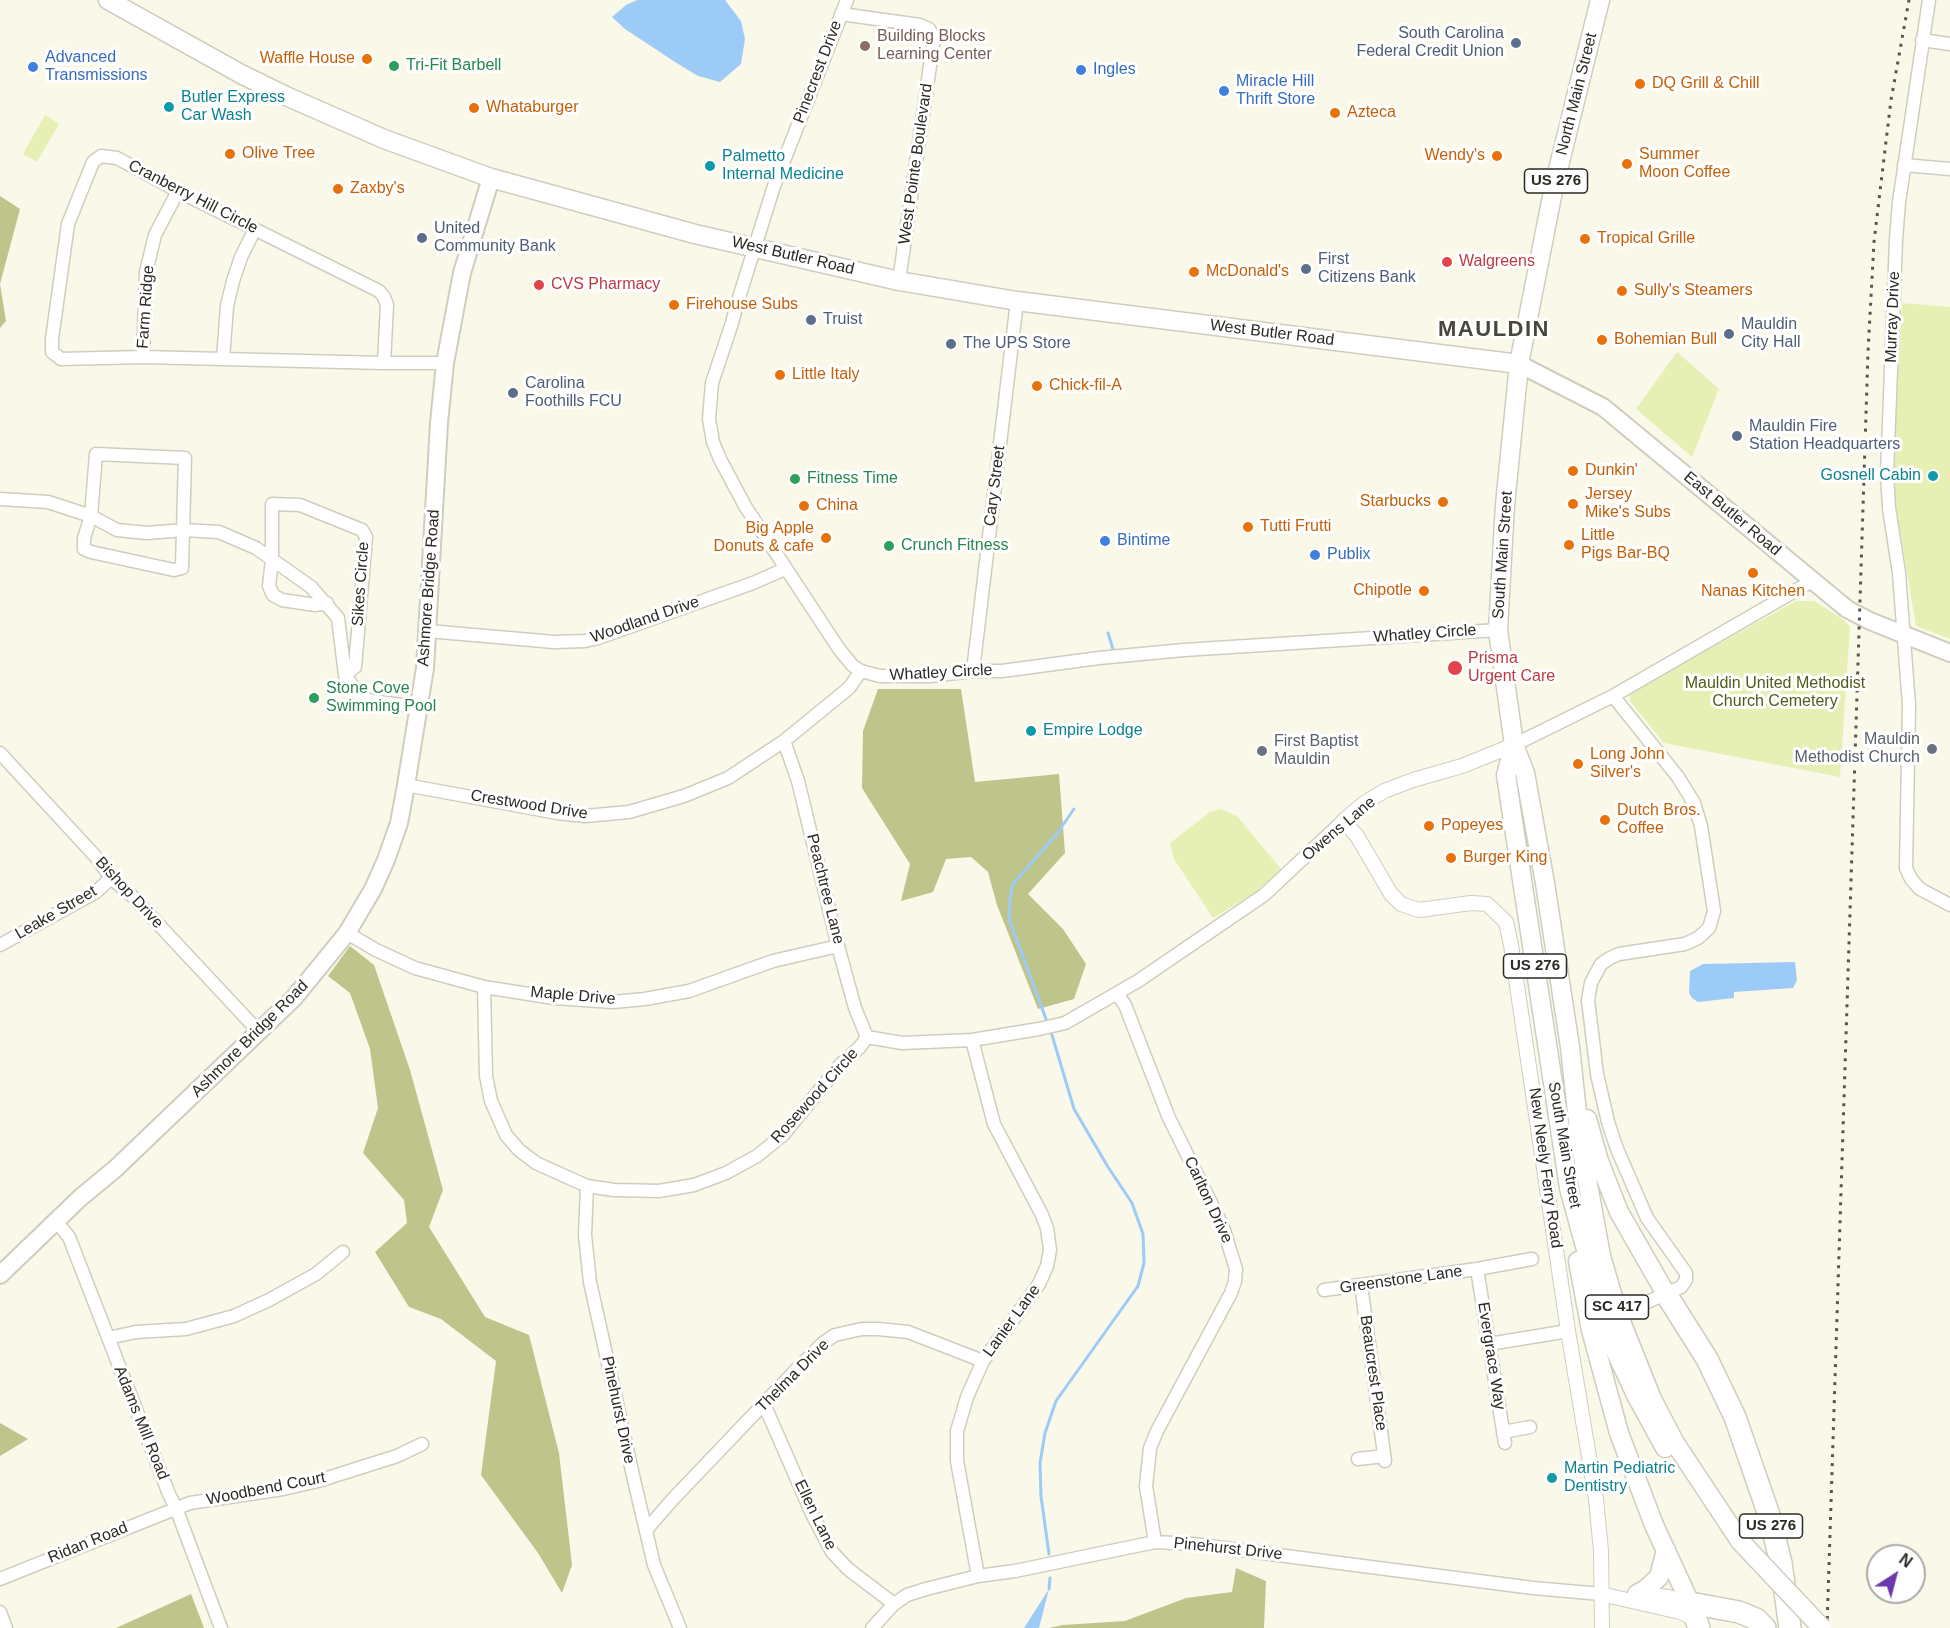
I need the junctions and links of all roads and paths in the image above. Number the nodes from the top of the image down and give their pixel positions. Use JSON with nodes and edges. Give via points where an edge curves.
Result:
{"nodes":[{"id":1,"x":108,"y":0,"type":"edge"},
{"id":2,"x":847,"y":0,"type":"edge"},
{"id":3,"x":1600,"y":0,"type":"edge"},
{"id":4,"x":1929,"y":0,"type":"edge"},
{"id":5,"x":841,"y":14,"type":"junction"},
{"id":6,"x":1922,"y":40,"type":"junction"},
{"id":7,"x":1950,"y":44,"type":"edge"},
{"id":8,"x":1904,"y":165,"type":"junction"},
{"id":9,"x":1950,"y":169,"type":"edge"},
{"id":10,"x":491,"y":178,"type":"junction"},
{"id":11,"x":178,"y":191,"type":"junction"},
{"id":12,"x":255,"y":229,"type":"junction"},
{"id":13,"x":754,"y":246,"type":"junction"},
{"id":14,"x":899,"y":281,"type":"junction"},
{"id":15,"x":1017,"y":301,"type":"junction"},
{"id":16,"x":143,"y":357,"type":"junction"},
{"id":17,"x":223,"y":359,"type":"junction"},
{"id":18,"x":384,"y":363,"type":"junction"},
{"id":19,"x":445,"y":363,"type":"junction"},
{"id":20,"x":1519,"y":364,"type":"junction"},
{"id":21,"x":0,"y":499,"type":"edge"},
{"id":22,"x":92,"y":516,"type":"junction"},
{"id":23,"x":184,"y":531,"type":"junction"},
{"id":24,"x":272,"y":560,"type":"junction"},
{"id":25,"x":785,"y":569,"type":"junction"},
{"id":26,"x":1812,"y":581,"type":"junction"},
{"id":27,"x":327,"y":603,"type":"junction"},
{"id":28,"x":1498,"y":630,"type":"junction"},
{"id":29,"x":428,"y":631,"type":"junction"},
{"id":30,"x":1904,"y":635,"type":"junction"},
{"id":31,"x":1950,"y":653,"type":"edge"},
{"id":32,"x":861,"y":671,"type":"junction"},
{"id":33,"x":973,"y":671,"type":"junction"},
{"id":34,"x":345,"y":675,"type":"junction"},
{"id":35,"x":1614,"y":696,"type":"junction"},
{"id":36,"x":418,"y":707,"type":"junction"},
{"id":37,"x":784,"y":741,"type":"junction"},
{"id":38,"x":1514,"y":745,"type":"junction"},
{"id":39,"x":0,"y":753,"type":"edge"},
{"id":40,"x":406,"y":785,"type":"junction"},
{"id":41,"x":1343,"y":821,"type":"junction"},
{"id":42,"x":111,"y":878,"type":"junction"},
{"id":43,"x":1950,"y":905,"type":"edge"},
{"id":44,"x":347,"y":933,"type":"junction"},
{"id":45,"x":0,"y":945,"type":"edge"},
{"id":46,"x":838,"y":946,"type":"junction"},
{"id":47,"x":484,"y":987,"type":"junction"},
{"id":48,"x":1117,"y":994,"type":"junction"},
{"id":49,"x":260,"y":1033,"type":"junction"},
{"id":50,"x":867,"y":1036,"type":"junction"},
{"id":51,"x":972,"y":1040,"type":"junction"},
{"id":52,"x":1570,"y":1047,"type":"junction"},
{"id":53,"x":587,"y":1186,"type":"junction"},
{"id":54,"x":1569,"y":1188,"type":"junction"},
{"id":55,"x":56,"y":1221,"type":"junction"},
{"id":56,"x":343,"y":1252,"type":"dead end"},
{"id":57,"x":1532,"y":1259,"type":"dead end"},
{"id":58,"x":1477,"y":1269,"type":"junction"},
{"id":59,"x":0,"y":1275,"type":"edge"},
{"id":60,"x":1361,"y":1285,"type":"junction"},
{"id":61,"x":1324,"y":1290,"type":"dead end"},
{"id":62,"x":1666,"y":1294,"type":"junction"},
{"id":63,"x":1611,"y":1316,"type":"junction"},
{"id":64,"x":1568,"y":1331,"type":"junction"},
{"id":65,"x":108,"y":1338,"type":"junction"},
{"id":66,"x":1489,"y":1344,"type":"junction"},
{"id":67,"x":983,"y":1361,"type":"junction"},
{"id":68,"x":764,"y":1404,"type":"junction"},
{"id":69,"x":1530,"y":1427,"type":"dead end"},
{"id":70,"x":423,"y":1444,"type":"dead end"},
{"id":71,"x":1358,"y":1460,"type":"dead end"},
{"id":72,"x":176,"y":1508,"type":"junction"},
{"id":73,"x":646,"y":1530,"type":"junction"},
{"id":74,"x":1155,"y":1542,"type":"junction"},
{"id":75,"x":1666,"y":1550,"type":"junction"},
{"id":76,"x":978,"y":1576,"type":"junction"},
{"id":77,"x":0,"y":1579,"type":"edge"},
{"id":78,"x":1637,"y":1593,"type":"junction"},
{"id":79,"x":1602,"y":1594,"type":"junction"},
{"id":80,"x":894,"y":1604,"type":"junction"},
{"id":81,"x":0,"y":1612,"type":"edge"},
{"id":82,"x":1695,"y":1617,"type":"edge"},
{"id":83,"x":6,"y":1628,"type":"edge"},
{"id":84,"x":221,"y":1628,"type":"edge"},
{"id":85,"x":680,"y":1628,"type":"edge"},
{"id":86,"x":872,"y":1628,"type":"edge"},
{"id":87,"x":1602,"y":1628,"type":"edge"},
{"id":88,"x":1765,"y":1628,"type":"edge"},
{"id":89,"x":1790,"y":1628,"type":"edge"},
{"id":90,"x":1822,"y":1628,"type":"edge"}],
"edges":[{"from":1,"to":10,"type":"main road","name":"West Butler Road","via":[[286,96],[384,139]]},
{"from":2,"to":5,"type":"street","name":"Pinecrest Drive"},
{"from":3,"to":20,"type":"main road","name":"North Main Street","number":"US 276","via":[[1558,170]]},
{"from":4,"to":6,"type":"street","name":"Murray Drive"},
{"from":5,"to":13,"type":"street","name":"Pinecrest Drive"},
{"from":5,"to":14,"type":"street","name":"West Pointe Boulevard","via":[[920,25],[929,29],[934,38]]},
{"from":6,"to":7,"type":"street"},
{"from":6,"to":8,"type":"street","name":"Murray Drive"},
{"from":8,"to":9,"type":"street"},
{"from":8,"to":30,"type":"street","name":"Murray Drive","via":[[1896,240],[1887,473]]},
{"from":10,"to":13,"type":"main road","name":"West Butler Road","via":[[695,234]]},
{"from":10,"to":19,"type":"main road","name":"Ashmore Bridge Road","via":[[454,304]]},
{"from":11,"to":12,"type":"street","name":"Cranberry Hill Circle"},
{"from":11,"to":16,"type":"street","name":"Farm Ridge","via":[[155,235],[146,272]]},
{"from":11,"to":16,"type":"street","name":"Cranberry Hill Circle","via":[[117,158],[101,156],[93,162],[68,224],[52,352],[62,359]]},
{"from":12,"to":17,"type":"street","via":[[233,281]]},
{"from":12,"to":18,"type":"street","name":"Cranberry Hill Circle","via":[[379,291],[387,306]]},
{"from":13,"to":14,"type":"main road","name":"West Butler Road"},
{"from":13,"to":25,"type":"street","via":[[712,383],[709,418],[713,442],[726,473]]},
{"from":14,"to":15,"type":"main road","name":"West Butler Road"},
{"from":15,"to":20,"type":"main road","name":"West Butler Road"},
{"from":15,"to":33,"type":"street","name":"Cary Street"},
{"from":16,"to":17,"type":"street","name":"Cranberry Hill Circle"},
{"from":17,"to":18,"type":"street","name":"Cranberry Hill Circle"},
{"from":18,"to":19,"type":"street","name":"Cranberry Hill Circle"},
{"from":19,"to":29,"type":"main road","name":"Ashmore Bridge Road"},
{"from":20,"to":26,"type":"main road","name":"East Butler Road","via":[[1603,407]]},
{"from":20,"to":28,"type":"main road","name":"South Main Street","number":"US 276","via":[[1505,502]]},
{"from":21,"to":22,"type":"street","via":[[48,502]]},
{"from":22,"to":23,"type":"street","via":[[117,530]]},
{"from":22,"to":23,"type":"street","via":[[84,549],[174,570],[182,568]]},
{"from":22,"to":23,"type":"street","via":[[96,454],[185,458]]},
{"from":23,"to":24,"type":"street","via":[[219,532],[256,548]]},
{"from":24,"to":27,"type":"street"},
{"from":24,"to":27,"type":"street","via":[[269,586],[273,595],[282,600]]},
{"from":24,"to":34,"type":"street","name":"Sikes Circle","via":[[272,504],[300,505],[362,530],[366,537],[356,667]]},
{"from":25,"to":29,"type":"street","name":"Woodland Drive","via":[[585,641]]},
{"from":25,"to":32,"type":"street","via":[[839,650]]},
{"from":26,"to":30,"type":"main road","name":"East Butler Road","via":[[1859,616]]},
{"from":26,"to":35,"type":"street","name":"Owens Lane"},
{"from":27,"to":34,"type":"street","via":[[338,618]]},
{"from":28,"to":33,"type":"street","name":"Whatley Circle","via":[[1202,649]]},
{"from":28,"to":38,"type":"main road","name":"South Main Street","number":"US 276"},
{"from":29,"to":36,"type":"main road","name":"Ashmore Bridge Road"},
{"from":30,"to":31,"type":"main road","name":"East Butler Road"},
{"from":30,"to":43,"type":"street","name":"Murray Drive","via":[[1909,705],[1906,868],[1920,889]]},
{"from":32,"to":33,"type":"street","name":"Whatley Circle","via":[[900,677]]},
{"from":32,"to":37,"type":"street","name":"Crestwood Drive","via":[[849,688]]},
{"from":34,"to":36,"type":"street","via":[[358,694],[371,701]]},
{"from":35,"to":38,"type":"street","name":"Owens Lane"},
{"from":35,"to":62,"type":"street","via":[[1694,803],[1714,906],[1713,920],[1698,938],[1610,958],[1601,964],[1588,992],[1597,1074],[1617,1149],[1647,1218],[1686,1273],[1681,1287]]},
{"from":36,"to":40,"type":"main road","name":"Ashmore Bridge Road"},
{"from":37,"to":40,"type":"street","name":"Crestwood Drive","via":[[708,787],[612,815],[557,813]]},
{"from":37,"to":46,"type":"street","name":"Peachtree Lane","via":[[798,781]]},
{"from":38,"to":41,"type":"street","name":"Owens Lane","via":[[1384,791]]},
{"from":38,"to":52,"type":"main road","name":"South Main Street","number":"US 276","via":[[1525,773]]},
{"from":38,"to":54,"type":"main road","name":"South Main Street","number":"US 276","via":[[1506,775]]},
{"from":39,"to":42,"type":"street","name":"Bishop Drive"},
{"from":40,"to":44,"type":"main road","name":"Ashmore Bridge Road","via":[[399,823],[386,860]]},
{"from":41,"to":48,"type":"street","name":"Owens Lane","via":[[1264,895]]},
{"from":41,"to":64,"type":"street","name":"New Neely Ferry Road","via":[[1357,836],[1390,894],[1401,904],[1419,910],[1487,904],[1506,922]]},
{"from":42,"to":45,"type":"street","name":"Leake Street","via":[[96,891]]},
{"from":42,"to":49,"type":"street","name":"Bishop Drive"},
{"from":44,"to":47,"type":"street","name":"Maple Drive","via":[[415,968]]},
{"from":44,"to":49,"type":"main road","name":"Ashmore Bridge Road"},
{"from":46,"to":47,"type":"street","name":"Maple Drive","via":[[773,961],[689,991],[645,999],[582,1001]]},
{"from":46,"to":50,"type":"street","name":"Peachtree Lane"},
{"from":47,"to":53,"type":"street","name":"Rosewood Circle","via":[[486,1076],[501,1126],[527,1157]]},
{"from":48,"to":51,"type":"street","name":"Owens Lane","via":[[1065,1023]]},
{"from":48,"to":74,"type":"street","name":"Carlton Drive","via":[[1125,1005],[1169,1118],[1223,1227],[1236,1269],[1231,1293],[1150,1448],[1146,1486]]},
{"from":49,"to":55,"type":"main road","name":"Ashmore Bridge Road"},
{"from":50,"to":51,"type":"street","name":"Owens Lane","via":[[914,1044]]},
{"from":50,"to":53,"type":"street","name":"Rosewood Circle","via":[[783,1135],[744,1164],[711,1179],[673,1189],[642,1192]]},
{"from":51,"to":67,"type":"street","name":"Lanier Lane","via":[[994,1124],[1041,1213],[1050,1250],[1039,1284]]},
{"from":52,"to":62,"type":"main road","number":"US 276","via":[[1602,1170],[1619,1212]]},
{"from":52,"to":63,"type":"main road","name":"South Main Street","number":"SC 417","via":[[1580,1140]]},
{"from":53,"to":73,"type":"street","name":"Pinehurst Drive","via":[[585,1235],[590,1281]]},
{"from":54,"to":63,"type":"main road","name":"South Main Street","number":"SC 417"},
{"from":54,"to":75,"type":"main road","number":"US 276","via":[[1579,1267],[1608,1396],[1629,1464]]},
{"from":55,"to":59,"type":"main road","name":"Ashmore Bridge Road"},
{"from":55,"to":65,"type":"street","name":"Adams Mill Road","via":[[69,1237]]},
{"from":56,"to":65,"type":"street","via":[[316,1274],[234,1316],[186,1329]]},
{"from":57,"to":58,"type":"street","name":"Greenstone Lane"},
{"from":58,"to":60,"type":"street","name":"Greenstone Lane"},
{"from":58,"to":66,"type":"street","name":"Evergrace Way"},
{"from":60,"to":61,"type":"street","name":"Greenstone Lane"},
{"from":60,"to":71,"type":"street","name":"Beaucrest Place","via":[[1385,1458]]},
{"from":62,"to":63,"type":"street"},
{"from":62,"to":89,"type":"highway","number":"US 276","via":[[1707,1359],[1735,1417],[1769,1515],[1781,1563]]},
{"from":63,"to":90,"type":"main road","name":"South Main Street","number":"SC 417","bridge":true,"via":[[1624,1372],[1689,1484]]},
{"from":64,"to":66,"type":"street"},
{"from":64,"to":79,"type":"street","name":"New Neely Ferry Road","via":[[1596,1499]]},
{"from":65,"to":72,"type":"street","name":"Adams Mill Road"},
{"from":66,"to":69,"type":"street","name":"Evergrace Way","via":[[1504,1437]]},
{"from":67,"to":68,"type":"street","name":"Thelma Drive","via":[[908,1332],[848,1331],[823,1343]]},
{"from":67,"to":76,"type":"street","name":"Lanier Lane","via":[[961,1415],[956,1444]]},
{"from":68,"to":73,"type":"street","name":"Thelma Drive"},
{"from":68,"to":80,"type":"street","name":"Ellen Lane","via":[[832,1552]]},
{"from":70,"to":72,"type":"street","name":"Woodbend Court","via":[[318,1481]]},
{"from":72,"to":77,"type":"street","name":"Ridan Road"},
{"from":72,"to":84,"type":"street","name":"Adams Mill Road"},
{"from":73,"to":85,"type":"street","name":"Pinehurst Drive","via":[[654,1565]]},
{"from":74,"to":76,"type":"street","name":"Pinehurst Drive"},
{"from":74,"to":79,"type":"street","name":"Pinehurst Drive"},
{"from":75,"to":78,"type":"main road","via":[[1659,1577]]},
{"from":75,"to":82,"type":"main road","number":"US 276"},
{"from":76,"to":80,"type":"street","name":"Pinehurst Drive","via":[[914,1593]]},
{"from":78,"to":79,"type":"street","name":"Pinehurst Drive"},
{"from":78,"to":82,"type":"street","name":"Pinehurst Drive","via":[[1668,1597]]},
{"from":79,"to":82,"type":"street","name":"Pinehurst Drive"},
{"from":79,"to":87,"type":"street","name":"New Neely Ferry Road"},
{"from":80,"to":86,"type":"street","name":"Pinehurst Drive"},
{"from":81,"to":83,"type":"street"},
{"from":82,"to":88,"type":"highway","via":[[1739,1612]]}]}
